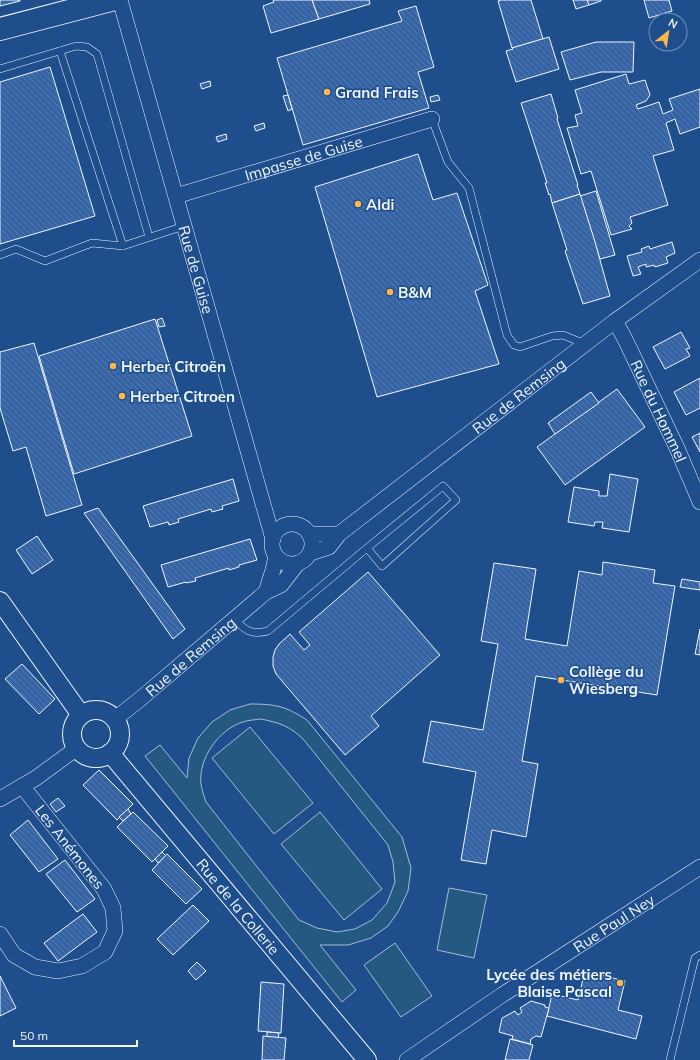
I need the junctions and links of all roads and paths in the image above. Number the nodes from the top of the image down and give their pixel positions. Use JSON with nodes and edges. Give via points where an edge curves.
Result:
{"nodes":[{"id":1,"x":110,"y":0,"type":"edge"},
{"id":2,"x":120,"y":0,"type":"edge"},
{"id":3,"x":0,"y":29,"type":"edge"},
{"id":4,"x":60,"y":51,"type":"junction"},
{"id":5,"x":0,"y":69,"type":"edge"},
{"id":6,"x":432,"y":119,"type":"joint"},
{"id":7,"x":176,"y":196,"type":"junction"},
{"id":8,"x":184,"y":226,"type":"junction"},
{"id":9,"x":149,"y":237,"type":"junction"},
{"id":10,"x":123,"y":246,"type":"junction"},
{"id":11,"x":0,"y":255,"type":"edge"},
{"id":12,"x":700,"y":260,"type":"edge"},
{"id":13,"x":615,"y":321,"type":"junction"},
{"id":14,"x":585,"y":344,"type":"junction"},
{"id":15,"x":700,"y":502,"type":"edge"},
{"id":16,"x":309,"y":534,"type":"junction"},
{"id":17,"x":340,"y":534,"type":"junction"},
{"id":18,"x":273,"y":539,"type":"junction"},
{"id":19,"x":367,"y":548,"type":"junction"},
{"id":20,"x":276,"y":556,"type":"junction"},
{"id":21,"x":304,"y":558,"type":"junction"},
{"id":22,"x":266,"y":592,"type":"junction"},
{"id":23,"x":0,"y":601,"type":"edge"},
{"id":24,"x":234,"y":619,"type":"junction"},
{"id":25,"x":81,"y":715,"type":"junction"},
{"id":26,"x":115,"y":719,"type":"junction"},
{"id":27,"x":77,"y":748,"type":"junction"},
{"id":28,"x":110,"y":753,"type":"junction"},
{"id":29,"x":22,"y":786,"type":"junction"},
{"id":30,"x":0,"y":799,"type":"edge"},
{"id":31,"x":700,"y":867,"type":"edge"},
{"id":32,"x":0,"y":934,"type":"edge"},
{"id":33,"x":700,"y":955,"type":"edge"},
{"id":34,"x":367,"y":1060,"type":"edge"},
{"id":35,"x":407,"y":1060,"type":"edge"},
{"id":36,"x":670,"y":1060,"type":"edge"}],
"edges":[{"from":1,"to":3,"type":"main road"},
{"from":2,"to":7,"type":"street","name":"Rue de Guise"},
{"from":4,"to":5,"type":"lane"},
{"from":4,"to":9,"type":"lane","via":[[76,46],[86,47],[97,54]]},
{"from":4,"to":10,"type":"lane"},
{"from":6,"to":7,"type":"street","name":"Impasse de Guise"},
{"from":6,"to":14,"type":"lane","via":[[448,162],[468,188],[507,335],[520,347],[563,335]]},
{"from":7,"to":8,"type":"street","name":"Rue de Guise"},
{"from":8,"to":9,"type":"lane"},
{"from":8,"to":18,"type":"street","name":"Rue de Guise"},
{"from":9,"to":10,"type":"lane"},
{"from":10,"to":11,"type":"lane","via":[[92,243],[45,261],[16,249]]},
{"from":12,"to":13,"type":"street","name":"Rue de Remsing"},
{"from":13,"to":14,"type":"street","name":"Rue de Remsing"},
{"from":13,"to":15,"type":"street","name":"Rue du Hommel","via":[[677,448]]},
{"from":14,"to":17,"type":"street","name":"Rue de Remsing"},
{"from":16,"to":17,"type":"street"},
{"from":16,"to":18,"type":"street","via":[[305,529],[291,524],[277,531]]},
{"from":16,"to":21,"type":"street","via":[[312,547]]},
{"from":17,"to":21,"type":"street","name":"Rue de Remsing","via":[[329,547]]},
{"from":18,"to":20,"type":"street","via":[[272,546]]},
{"from":19,"to":19,"type":"lane","via":[[382,566],[456,500],[443,486]]},
{"from":19,"to":24,"type":"lane","via":[[268,631],[257,633],[245,630]]},
{"from":20,"to":21,"type":"street","via":[[292,564]]},
{"from":20,"to":22,"type":"street"},
{"from":21,"to":22,"type":"street","name":"Rue de Remsing","via":[[281,585]]},
{"from":22,"to":24,"type":"street","name":"Rue de Remsing"},
{"from":23,"to":25,"type":"street"},
{"from":24,"to":26,"type":"street","name":"Rue de Remsing"},
{"from":25,"to":26,"type":"street","via":[[90,710],[99,710]]},
{"from":25,"to":27,"type":"street","via":[[72,730],[72,739]]},
{"from":26,"to":28,"type":"street","via":[[120,737]]},
{"from":27,"to":28,"type":"street","via":[[84,755],[93,757],[102,757]]},
{"from":27,"to":29,"type":"street"},
{"from":28,"to":34,"type":"street","name":"Rue de la Collerie"},
{"from":29,"to":30,"type":"street"},
{"from":29,"to":32,"type":"street","name":"Les Anémones","via":[[104,889],[114,908],[115,931],[105,952],[82,966],[58,972],[35,967],[14,954]]},
{"from":31,"to":35,"type":"street","name":"Rue Paul Ney","via":[[502,995]]},
{"from":33,"to":36,"type":"lane","via":[[695,958]]}]}
